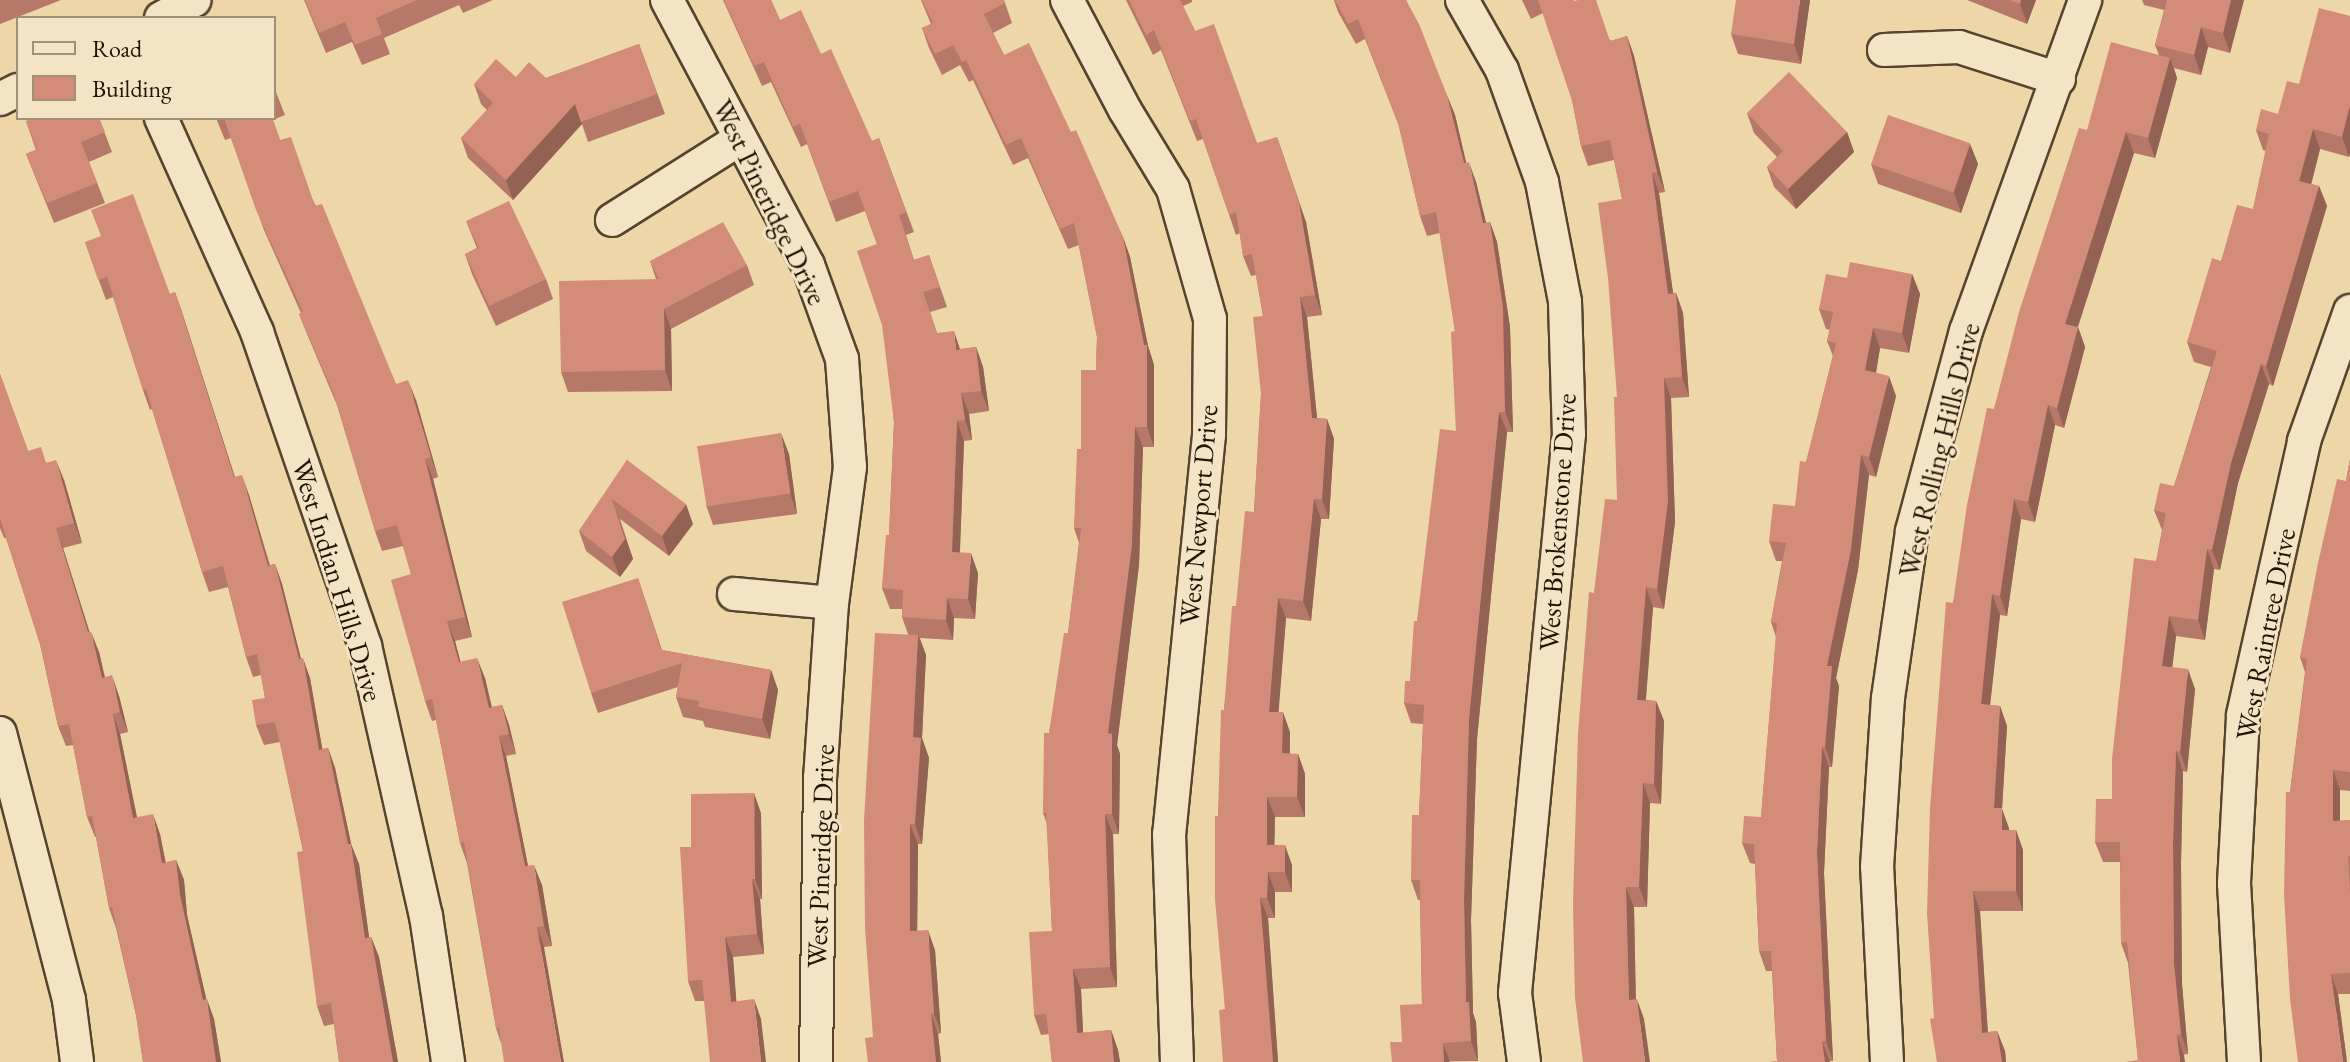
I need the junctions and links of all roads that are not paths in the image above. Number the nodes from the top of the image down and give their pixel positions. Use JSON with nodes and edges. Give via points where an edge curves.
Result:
{"nodes":[{"id":1,"x":195,"y":0,"type":"edge"},
{"id":2,"x":667,"y":0,"type":"edge"},
{"id":3,"x":1067,"y":0,"type":"edge"},
{"id":4,"x":1462,"y":0,"type":"edge"},
{"id":5,"x":2085,"y":0,"type":"edge"},
{"id":6,"x":165,"y":16,"type":"edge"},
{"id":7,"x":1884,"y":50,"type":"dead end"},
{"id":8,"x":2059,"y":79,"type":"junction"},
{"id":9,"x":162,"y":120,"type":"edge"},
{"id":10,"x":740,"y":139,"type":"junction"},
{"id":11,"x":612,"y":220,"type":"dead end"},
{"id":12,"x":2350,"y":311,"type":"edge"},
{"id":13,"x":734,"y":594,"type":"dead end"},
{"id":14,"x":832,"y":603,"type":"junction"},
{"id":15,"x":0,"y":733,"type":"edge"},
{"id":16,"x":77,"y":1062,"type":"edge"},
{"id":17,"x":448,"y":1062,"type":"edge"},
{"id":18,"x":816,"y":1062,"type":"edge"},
{"id":19,"x":1177,"y":1062,"type":"edge"},
{"id":20,"x":1524,"y":1062,"type":"edge"},
{"id":21,"x":1887,"y":1062,"type":"edge"},
{"id":22,"x":2244,"y":1062,"type":"edge"}],
"edges":[{"from":1,"to":6,"type":"street"},
{"from":2,"to":10,"type":"street","name":"West Pineridge Drive"},
{"from":3,"to":19,"type":"street","name":"West Newport Drive","via":[[1173,189],[1210,319],[1209,435],[1169,834]]},
{"from":4,"to":20,"type":"street","name":"West Brokenstone Drive","via":[[1502,70],[1542,182],[1565,302],[1569,434],[1515,993]]},
{"from":5,"to":8,"type":"street","name":"West Rolling Hills Drive"},
{"from":7,"to":8,"type":"street","via":[[1959,47]]},
{"from":8,"to":21,"type":"street","name":"West Rolling Hills Drive","via":[[1966,331],[1912,531],[1888,698],[1877,867]]},
{"from":9,"to":17,"type":"street","name":"West Indian Hills Drive","via":[[257,332],[365,646],[426,916]]},
{"from":10,"to":11,"type":"street"},
{"from":10,"to":14,"type":"street","name":"West Pineridge Drive","via":[[808,265],[842,359],[850,467]]},
{"from":12,"to":22,"type":"street","name":"West Raintree Drive","via":[[2304,441],[2243,715],[2234,883]]},
{"from":13,"to":14,"type":"street"},
{"from":14,"to":18,"type":"street","name":"West Pineridge Drive","via":[[820,778]]},
{"from":15,"to":16,"type":"street","via":[[69,1000]]}]}
